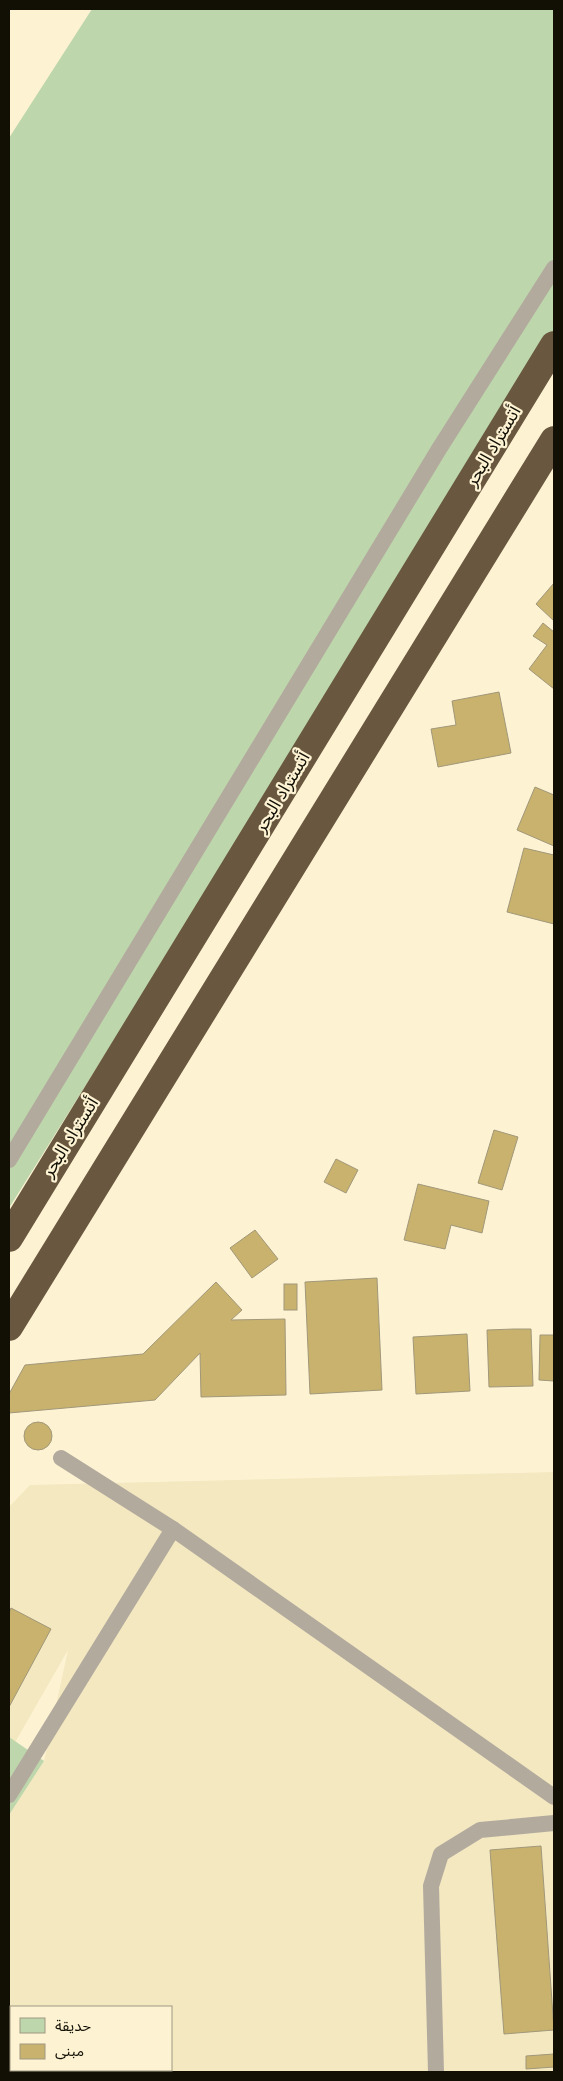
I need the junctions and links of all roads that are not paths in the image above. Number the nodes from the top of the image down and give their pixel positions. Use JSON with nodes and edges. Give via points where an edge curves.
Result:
{"nodes":[{"id":1,"x":554,"y":268,"type":"edge"},
{"id":2,"x":554,"y":345,"type":"edge"},
{"id":3,"x":554,"y":440,"type":"edge"},
{"id":4,"x":9,"y":1160,"type":"edge"},
{"id":5,"x":9,"y":1238,"type":"edge"},
{"id":6,"x":9,"y":1327,"type":"edge"},
{"id":7,"x":61,"y":1458,"type":"dead end"},
{"id":8,"x":173,"y":1529,"type":"junction"},
{"id":9,"x":9,"y":1795,"type":"edge"},
{"id":10,"x":554,"y":1797,"type":"edge"},
{"id":11,"x":554,"y":1823,"type":"edge"},
{"id":12,"x":436,"y":2072,"type":"edge"}],
"edges":[{"from":1,"to":4,"type":"lane","via":[[439,449]]},
{"from":2,"to":5,"type":"highway","name":"أتستراد البحر"},
{"from":3,"to":6,"type":"highway"},
{"from":7,"to":8,"type":"lane"},
{"from":8,"to":9,"type":"lane"},
{"from":8,"to":10,"type":"lane"},
{"from":11,"to":12,"type":"lane","via":[[480,1830],[441,1854],[431,1886]]}]}
